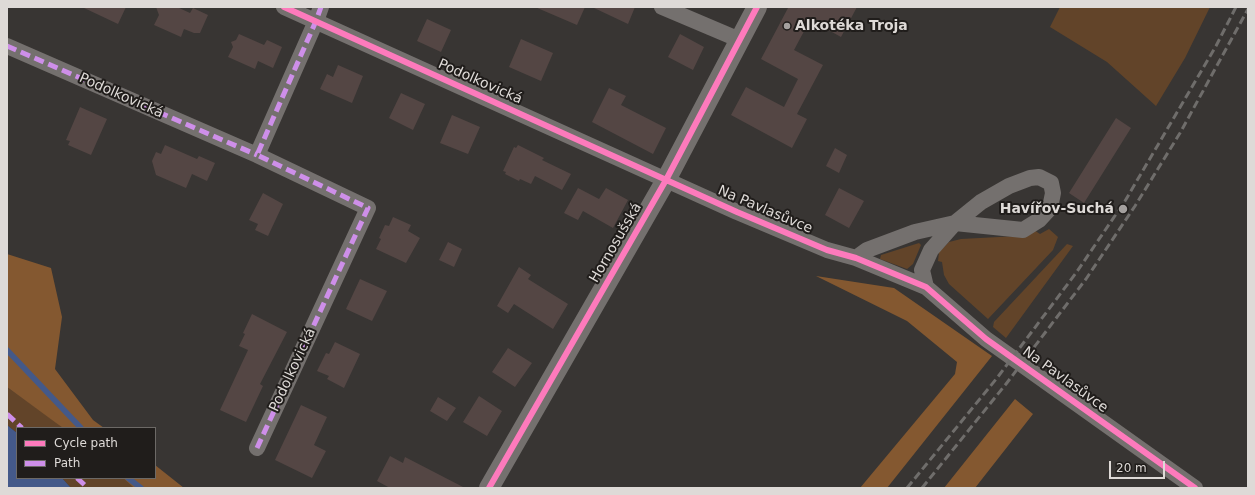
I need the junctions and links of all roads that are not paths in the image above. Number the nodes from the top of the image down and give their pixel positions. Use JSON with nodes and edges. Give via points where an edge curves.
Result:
{"nodes":[{"id":1,"x":284,"y":7,"type":"edge"},
{"id":2,"x":662,"y":7,"type":"edge"},
{"id":3,"x":757,"y":7,"type":"edge"},
{"id":4,"x":319,"y":14,"type":"edge"},
{"id":5,"x":740,"y":40,"type":"junction"},
{"id":6,"x":7,"y":46,"type":"edge"},
{"id":7,"x":256,"y":155,"type":"junction"},
{"id":8,"x":666,"y":180,"type":"junction"},
{"id":9,"x":955,"y":223,"type":"junction"},
{"id":10,"x":856,"y":258,"type":"junction"},
{"id":11,"x":926,"y":287,"type":"junction"},
{"id":12,"x":257,"y":448,"type":"dead end"},
{"id":13,"x":489,"y":488,"type":"edge"},
{"id":14,"x":1195,"y":488,"type":"edge"}],
"edges":[{"from":1,"to":4,"type":"street","name":"Podolkovická"},
{"from":2,"to":5,"type":"street"},
{"from":3,"to":5,"type":"street","name":"Hornosušská"},
{"from":4,"to":7,"type":"street"},
{"from":4,"to":8,"type":"street","name":"Podolkovická"},
{"from":5,"to":8,"type":"street","name":"Hornosušská"},
{"from":6,"to":7,"type":"street","name":"Podolkovická"},
{"from":7,"to":12,"type":"street","name":"Podolkovická","via":[[368,208]]},
{"from":8,"to":10,"type":"street","name":"Na Pavlasůvce","via":[[827,250]]},
{"from":8,"to":13,"type":"street","name":"Hornosušská"},
{"from":9,"to":9,"type":"street","via":[[1023,230],[1039,220],[1050,208],[1053,193],[1051,183],[1040,177],[1009,186],[981,202]]},
{"from":9,"to":10,"type":"street","via":[[915,232],[867,250]]},
{"from":9,"to":11,"type":"street","via":[[931,250],[922,270]]},
{"from":10,"to":11,"type":"street","name":"Na Pavlasůvce"},
{"from":11,"to":14,"type":"street","name":"Na Pavlasůvce","via":[[986,339]]}]}
